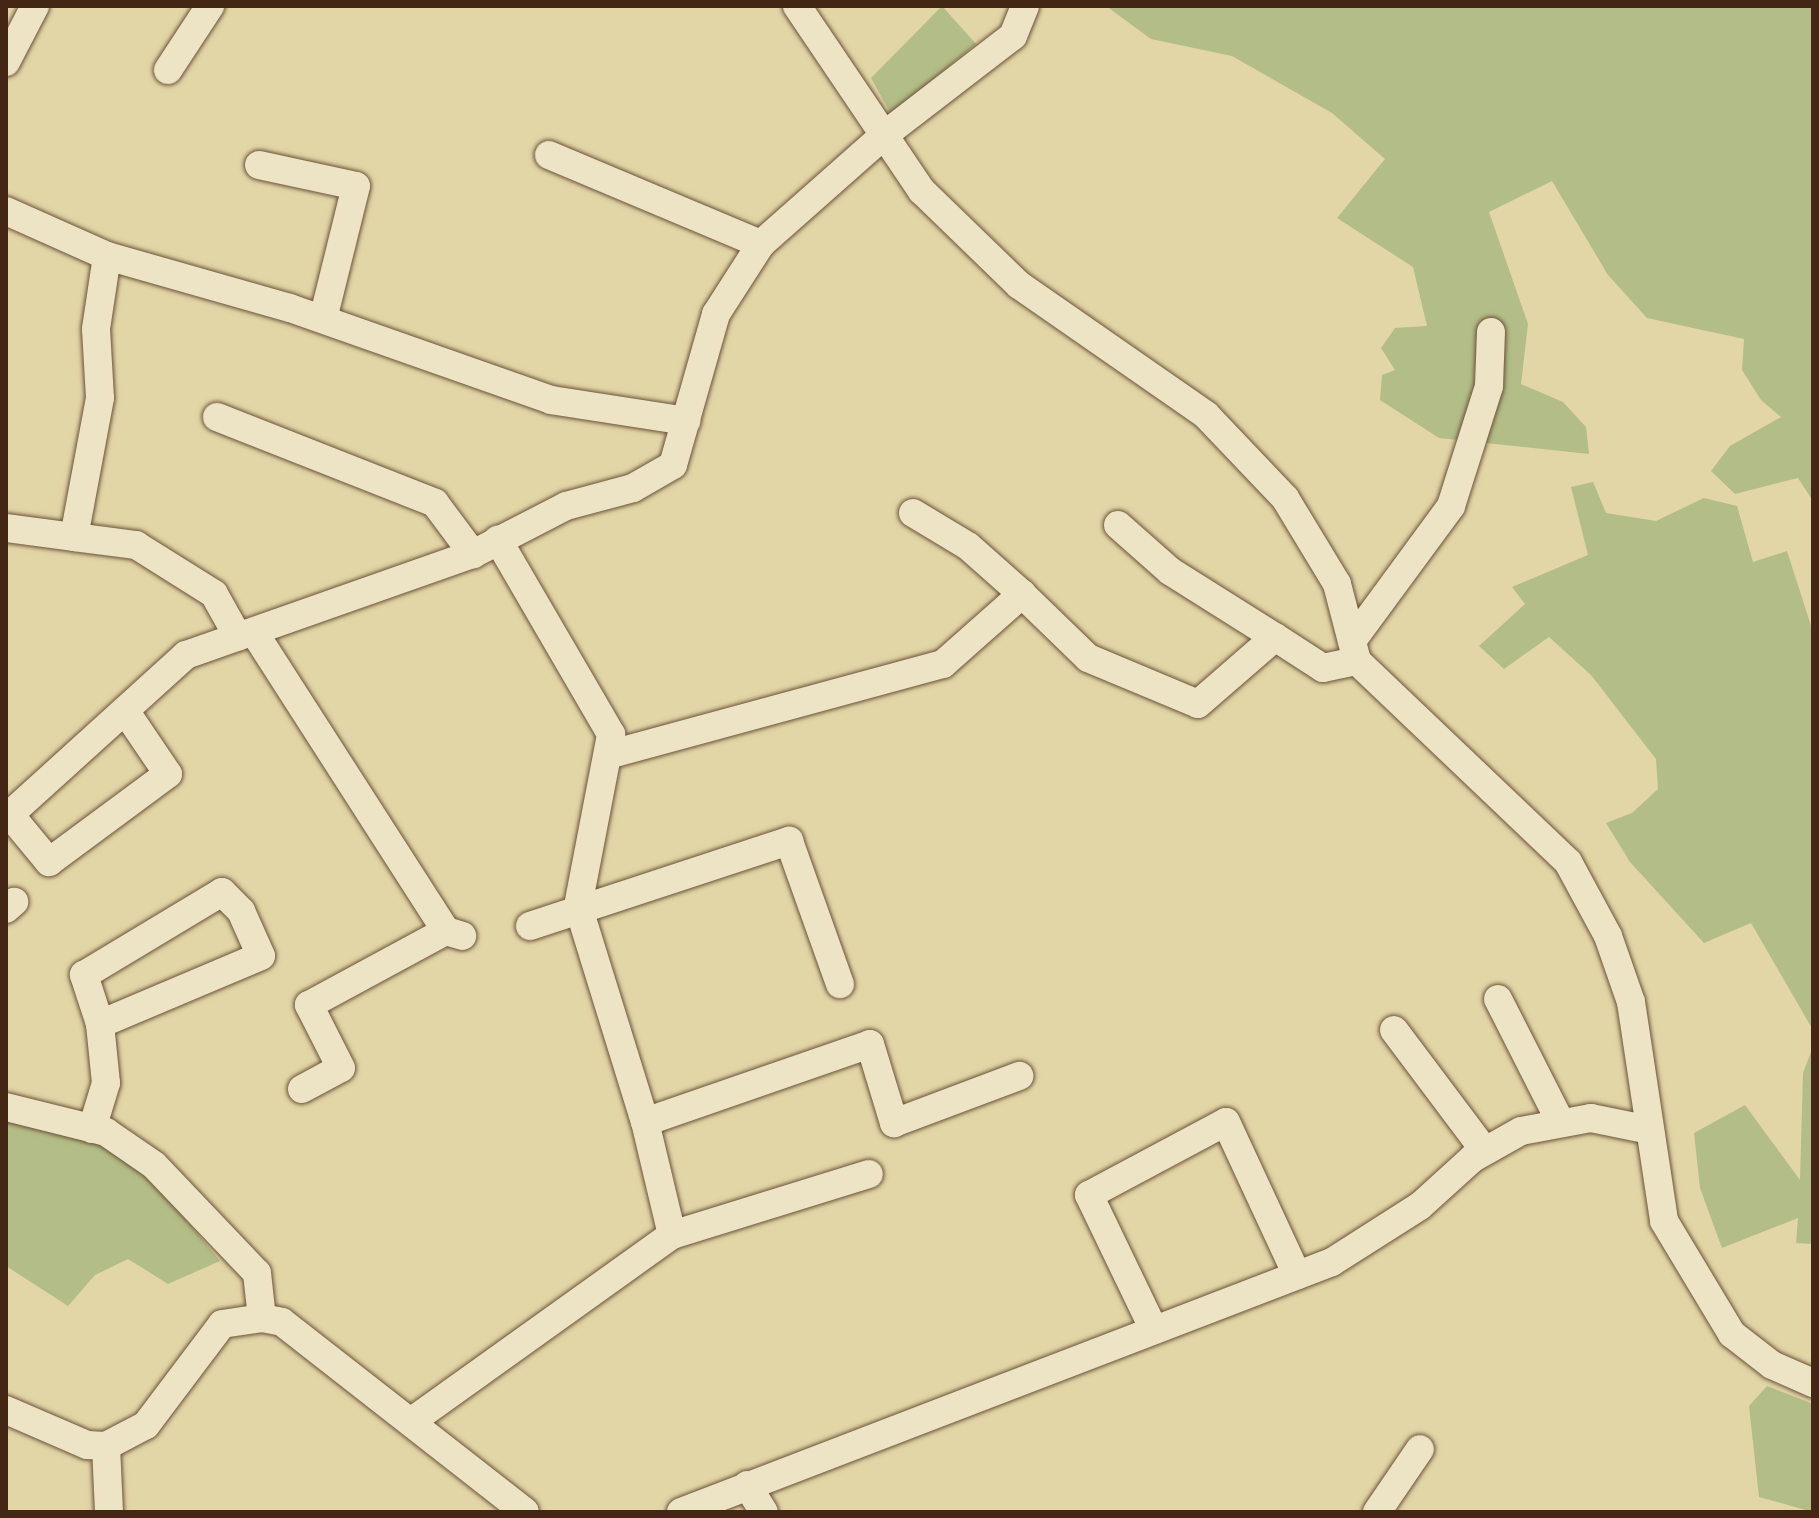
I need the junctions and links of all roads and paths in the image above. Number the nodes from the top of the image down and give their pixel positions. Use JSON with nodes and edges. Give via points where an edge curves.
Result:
{"nodes":[{"id":1,"x":35,"y":6,"type":"edge"},
{"id":2,"x":210,"y":6,"type":"edge"},
{"id":3,"x":797,"y":6,"type":"edge"},
{"id":4,"x":1025,"y":6,"type":"edge"},
{"id":5,"x":6,"y":62,"type":"edge"},
{"id":6,"x":168,"y":70,"type":"dead end"},
{"id":7,"x":883,"y":136,"type":"junction"},
{"id":8,"x":549,"y":155,"type":"dead end"},
{"id":9,"x":259,"y":165,"type":"dead end"},
{"id":10,"x":6,"y":211,"type":"edge"},
{"id":11,"x":761,"y":244,"type":"junction"},
{"id":12,"x":107,"y":256,"type":"junction"},
{"id":13,"x":323,"y":319,"type":"junction"},
{"id":14,"x":1491,"y":332,"type":"dead end"},
{"id":15,"x":217,"y":417,"type":"dead end"},
{"id":16,"x":686,"y":421,"type":"junction"},
{"id":17,"x":913,"y":513,"type":"dead end"},
{"id":18,"x":1118,"y":525,"type":"dead end"},
{"id":19,"x":6,"y":528,"type":"edge"},
{"id":20,"x":74,"y":537,"type":"junction"},
{"id":21,"x":498,"y":540,"type":"junction"},
{"id":22,"x":473,"y":554,"type":"junction"},
{"id":23,"x":1022,"y":594,"type":"junction"},
{"id":24,"x":246,"y":634,"type":"junction"},
{"id":25,"x":1275,"y":637,"type":"junction"},
{"id":26,"x":1355,"y":651,"type":"junction"},
{"id":27,"x":126,"y":712,"type":"junction"},
{"id":28,"x":611,"y":754,"type":"junction"},
{"id":29,"x":9,"y":817,"type":"edge"},
{"id":30,"x":578,"y":906,"type":"junction"},
{"id":31,"x":530,"y":926,"type":"dead end"},
{"id":32,"x":840,"y":984,"type":"dead end"},
{"id":33,"x":1498,"y":999,"type":"dead end"},
{"id":34,"x":100,"y":1024,"type":"junction"},
{"id":35,"x":1394,"y":1030,"type":"dead end"},
{"id":36,"x":1019,"y":1076,"type":"dead end"},
{"id":37,"x":302,"y":1089,"type":"dead end"},
{"id":38,"x":6,"y":1107,"type":"edge"},
{"id":39,"x":1560,"y":1121,"type":"junction"},
{"id":40,"x":645,"y":1122,"type":"junction"},
{"id":41,"x":92,"y":1129,"type":"junction"},
{"id":42,"x":1645,"y":1129,"type":"junction"},
{"id":43,"x":1485,"y":1151,"type":"junction"},
{"id":44,"x":869,"y":1174,"type":"dead end"},
{"id":45,"x":672,"y":1235,"type":"junction"},
{"id":46,"x":1297,"y":1275,"type":"junction"},
{"id":47,"x":262,"y":1318,"type":"junction"},
{"id":48,"x":1154,"y":1330,"type":"junction"},
{"id":49,"x":1813,"y":1383,"type":"edge"},
{"id":50,"x":6,"y":1410,"type":"edge"},
{"id":51,"x":412,"y":1421,"type":"junction"},
{"id":52,"x":106,"y":1446,"type":"junction"},
{"id":53,"x":1420,"y":1449,"type":"dead end"},
{"id":54,"x":747,"y":1485,"type":"junction"},
{"id":55,"x":109,"y":1512,"type":"edge"},
{"id":56,"x":525,"y":1512,"type":"edge"},
{"id":57,"x":681,"y":1512,"type":"edge"},
{"id":58,"x":764,"y":1512,"type":"edge"},
{"id":59,"x":1377,"y":1512,"type":"edge"}],
"edges":[{"from":1,"to":5,"type":"street"},
{"from":2,"to":6,"type":"street"},
{"from":3,"to":7,"type":"street"},
{"from":4,"to":7,"type":"street","via":[[1013,36]]},
{"from":7,"to":11,"type":"street"},
{"from":7,"to":26,"type":"street","via":[[922,191],[1019,285],[1206,415],[1285,498],[1337,584]]},
{"from":8,"to":11,"type":"street"},
{"from":9,"to":13,"type":"street","via":[[356,186]]},
{"from":10,"to":12,"type":"street"},
{"from":11,"to":16,"type":"street","via":[[716,314]]},
{"from":12,"to":13,"type":"street"},
{"from":12,"to":20,"type":"street","via":[[96,329],[100,398]]},
{"from":13,"to":16,"type":"street","via":[[551,400]]},
{"from":14,"to":26,"type":"street","via":[[1489,386],[1451,506]]},
{"from":15,"to":22,"type":"street","via":[[435,503]]},
{"from":16,"to":21,"type":"street","via":[[673,465],[633,488],[566,506]]},
{"from":17,"to":23,"type":"street","via":[[968,546]]},
{"from":18,"to":25,"type":"street","via":[[1170,571]]},
{"from":19,"to":20,"type":"street"},
{"from":20,"to":24,"type":"street","via":[[136,545],[214,594]]},
{"from":21,"to":22,"type":"street"},
{"from":21,"to":28,"type":"street","via":[[611,734]]},
{"from":22,"to":24,"type":"street"},
{"from":23,"to":25,"type":"street","via":[[1088,658],[1198,704]]},
{"from":23,"to":28,"type":"street","via":[[943,664]]},
{"from":24,"to":27,"type":"street","via":[[186,655]]},
{"from":24,"to":37,"type":"street","via":[[454,934],[309,1005],[341,1068]]},
{"from":25,"to":26,"type":"street","via":[[1323,668]]},
{"from":26,"to":42,"type":"street","via":[[1568,862],[1608,936],[1631,1002]]},
{"from":27,"to":29,"type":"street"},
{"from":27,"to":29,"type":"street","via":[[168,774],[49,862]]},
{"from":28,"to":30,"type":"street"},
{"from":30,"to":31,"type":"street"},
{"from":30,"to":32,"type":"street","via":[[789,841]]},
{"from":30,"to":40,"type":"street"},
{"from":33,"to":39,"type":"street"},
{"from":34,"to":34,"type":"street","via":[[261,956],[241,911],[222,892],[84,975]]},
{"from":34,"to":41,"type":"street","via":[[106,1083]]},
{"from":35,"to":43,"type":"street"},
{"from":36,"to":40,"type":"street","via":[[894,1123],[870,1044]]},
{"from":38,"to":41,"type":"street"},
{"from":39,"to":42,"type":"street","via":[[1591,1118]]},
{"from":39,"to":43,"type":"street"},
{"from":40,"to":45,"type":"street"},
{"from":41,"to":47,"type":"street","via":[[154,1165],[257,1273]]},
{"from":42,"to":49,"type":"street","via":[[1664,1221],[1732,1334],[1772,1365]]},
{"from":43,"to":46,"type":"street","via":[[1420,1206],[1332,1262]]},
{"from":44,"to":45,"type":"street"},
{"from":45,"to":51,"type":"street"},
{"from":46,"to":48,"type":"street"},
{"from":46,"to":48,"type":"street","via":[[1226,1122],[1089,1195]]},
{"from":47,"to":51,"type":"street","via":[[282,1322]]},
{"from":47,"to":52,"type":"street","via":[[222,1324],[146,1425]]},
{"from":48,"to":54,"type":"street"},
{"from":50,"to":52,"type":"street","via":[[87,1445]]},
{"from":51,"to":56,"type":"street"},
{"from":52,"to":55,"type":"street"},
{"from":53,"to":59,"type":"street"},
{"from":54,"to":57,"type":"street"},
{"from":54,"to":58,"type":"street"}]}
